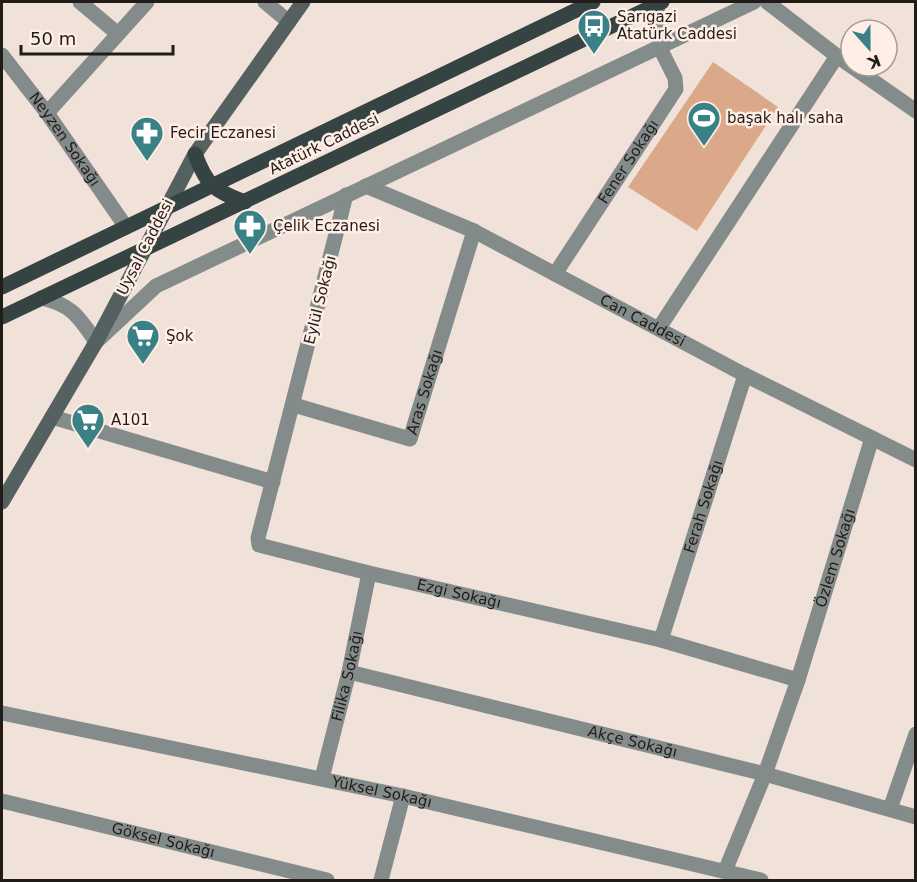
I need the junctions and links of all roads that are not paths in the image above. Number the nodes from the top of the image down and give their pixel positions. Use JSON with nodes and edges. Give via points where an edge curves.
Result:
{"nodes":[{"id":1,"x":80,"y":2,"type":"edge"},
{"id":2,"x":147,"y":2,"type":"edge"},
{"id":3,"x":265,"y":2,"type":"edge"},
{"id":4,"x":303,"y":2,"type":"edge"},
{"id":5,"x":592,"y":2,"type":"edge"},
{"id":6,"x":754,"y":2,"type":"edge"},
{"id":7,"x":767,"y":2,"type":"edge"},
{"id":8,"x":659,"y":3,"type":"edge"},
{"id":9,"x":289,"y":22,"type":"junction"},
{"id":10,"x":118,"y":34,"type":"junction"},
{"id":11,"x":660,"y":48,"type":"junction"},
{"id":12,"x":2,"y":55,"type":"edge"},
{"id":13,"x":837,"y":56,"type":"junction"},
{"id":14,"x":915,"y":111,"type":"edge"},
{"id":15,"x":47,"y":113,"type":"junction"},
{"id":16,"x":195,"y":154,"type":"junction"},
{"id":17,"x":210,"y":185,"type":"junction"},
{"id":18,"x":366,"y":186,"type":"junction"},
{"id":19,"x":346,"y":195,"type":"junction"},
{"id":20,"x":245,"y":202,"type":"junction"},
{"id":21,"x":165,"y":206,"type":"junction"},
{"id":22,"x":126,"y":226,"type":"junction"},
{"id":23,"x":474,"y":231,"type":"junction"},
{"id":24,"x":145,"y":251,"type":"junction"},
{"id":25,"x":555,"y":274,"type":"junction"},
{"id":26,"x":2,"y":287,"type":"edge"},
{"id":27,"x":41,"y":298,"type":"junction"},
{"id":28,"x":2,"y":317,"type":"edge"},
{"id":29,"x":659,"y":328,"type":"junction"},
{"id":30,"x":96,"y":342,"type":"junction"},
{"id":31,"x":745,"y":375,"type":"junction"},
{"id":32,"x":294,"y":405,"type":"junction"},
{"id":33,"x":52,"y":417,"type":"junction"},
{"id":34,"x":872,"y":438,"type":"junction"},
{"id":35,"x":915,"y":460,"type":"edge"},
{"id":36,"x":273,"y":482,"type":"junction"},
{"id":37,"x":2,"y":502,"type":"edge"},
{"id":38,"x":369,"y":573,"type":"junction"},
{"id":39,"x":661,"y":640,"type":"junction"},
{"id":40,"x":349,"y":672,"type":"junction"},
{"id":41,"x":798,"y":680,"type":"junction"},
{"id":42,"x":2,"y":713,"type":"edge"},
{"id":43,"x":915,"y":734,"type":"edge"},
{"id":44,"x":765,"y":774,"type":"junction"},
{"id":45,"x":322,"y":778,"type":"junction"},
{"id":46,"x":404,"y":796,"type":"junction"},
{"id":47,"x":2,"y":801,"type":"edge"},
{"id":48,"x":890,"y":809,"type":"junction"},
{"id":49,"x":915,"y":817,"type":"edge"},
{"id":50,"x":725,"y":871,"type":"junction"},
{"id":51,"x":327,"y":880,"type":"edge"},
{"id":52,"x":381,"y":880,"type":"edge"},
{"id":53,"x":761,"y":880,"type":"edge"}],
"edges":[{"from":1,"to":10,"type":"street"},
{"from":2,"to":10,"type":"street"},
{"from":3,"to":9,"type":"street"},
{"from":4,"to":9,"type":"street","name":"Uysal Caddesi"},
{"from":5,"to":17,"type":"main road","name":"Atatürk Caddesi"},
{"from":6,"to":11,"type":"street"},
{"from":7,"to":13,"type":"street"},
{"from":8,"to":11,"type":"street"},
{"from":8,"to":20,"type":"main road","name":"Atatürk Caddesi"},
{"from":9,"to":16,"type":"street","name":"Uysal Caddesi"},
{"from":10,"to":15,"type":"street"},
{"from":11,"to":18,"type":"street"},
{"from":11,"to":25,"type":"street","name":"Fener Sokağı","via":[[675,78],[676,89]]},
{"from":12,"to":15,"type":"street","name":"Neyzen Sokağı"},
{"from":13,"to":14,"type":"street"},
{"from":13,"to":29,"type":"street"},
{"from":15,"to":22,"type":"street","name":"Neyzen Sokağı"},
{"from":16,"to":17,"type":"main road"},
{"from":16,"to":21,"type":"street","name":"Uysal Caddesi"},
{"from":17,"to":20,"type":"main road","via":[[219,193]]},
{"from":17,"to":21,"type":"main road","name":"Atatürk Caddesi"},
{"from":18,"to":19,"type":"street"},
{"from":18,"to":23,"type":"street","name":"Can Caddesi"},
{"from":19,"to":30,"type":"street","via":[[156,286]]},
{"from":19,"to":32,"type":"street","name":"Eylül Sokağı"},
{"from":20,"to":24,"type":"main road","name":"Atatürk Caddesi"},
{"from":21,"to":22,"type":"main road","name":"Atatürk Caddesi"},
{"from":21,"to":24,"type":"street","name":"Uysal Caddesi"},
{"from":22,"to":26,"type":"main road","name":"Atatürk Caddesi"},
{"from":23,"to":25,"type":"street","name":"Can Caddesi"},
{"from":23,"to":32,"type":"street","name":"Aras Sokağı","via":[[410,440]]},
{"from":24,"to":27,"type":"main road","name":"Atatürk Caddesi"},
{"from":24,"to":30,"type":"street","name":"Uysal Caddesi"},
{"from":25,"to":29,"type":"street","name":"Can Caddesi"},
{"from":27,"to":28,"type":"main road","name":"Atatürk Caddesi"},
{"from":27,"to":30,"type":"street","via":[[61,302],[82,321]]},
{"from":29,"to":31,"type":"street","name":"Can Caddesi"},
{"from":30,"to":33,"type":"street","name":"Uysal Caddesi"},
{"from":31,"to":34,"type":"street","name":"Can Caddesi"},
{"from":31,"to":39,"type":"street","name":"Ferah Sokağı"},
{"from":32,"to":36,"type":"street","name":"Ezgi Sokağı"},
{"from":33,"to":36,"type":"street"},
{"from":33,"to":37,"type":"street","name":"Uysal Caddesi"},
{"from":34,"to":35,"type":"street","name":"Can Caddesi"},
{"from":34,"to":41,"type":"street","name":"Özlem Sokağı"},
{"from":36,"to":38,"type":"street","name":"Ezgi Sokağı","via":[[258,538],[260,545]]},
{"from":38,"to":39,"type":"street","name":"Ezgi Sokağı"},
{"from":38,"to":40,"type":"street","name":"Filika Sokağı"},
{"from":39,"to":41,"type":"street","name":"Ezgi Sokağı"},
{"from":40,"to":44,"type":"street","name":"Akçe Sokağı"},
{"from":40,"to":45,"type":"street","name":"Filika Sokağı"},
{"from":41,"to":44,"type":"street","name":"Özlem Sokağı"},
{"from":42,"to":45,"type":"street","name":"Yüksel Sokağı"},
{"from":43,"to":48,"type":"street"},
{"from":44,"to":48,"type":"street","name":"Akçe Sokağı"},
{"from":44,"to":50,"type":"street","name":"Özlem Sokağı"},
{"from":45,"to":46,"type":"street","name":"Yüksel Sokağı"},
{"from":46,"to":50,"type":"street","name":"Yüksel Sokağı"},
{"from":46,"to":52,"type":"street"},
{"from":47,"to":51,"type":"street","name":"Göksel Sokağı"},
{"from":48,"to":49,"type":"street","name":"Akçe Sokağı"},
{"from":50,"to":53,"type":"street","name":"Yüksel Sokağı"}]}
